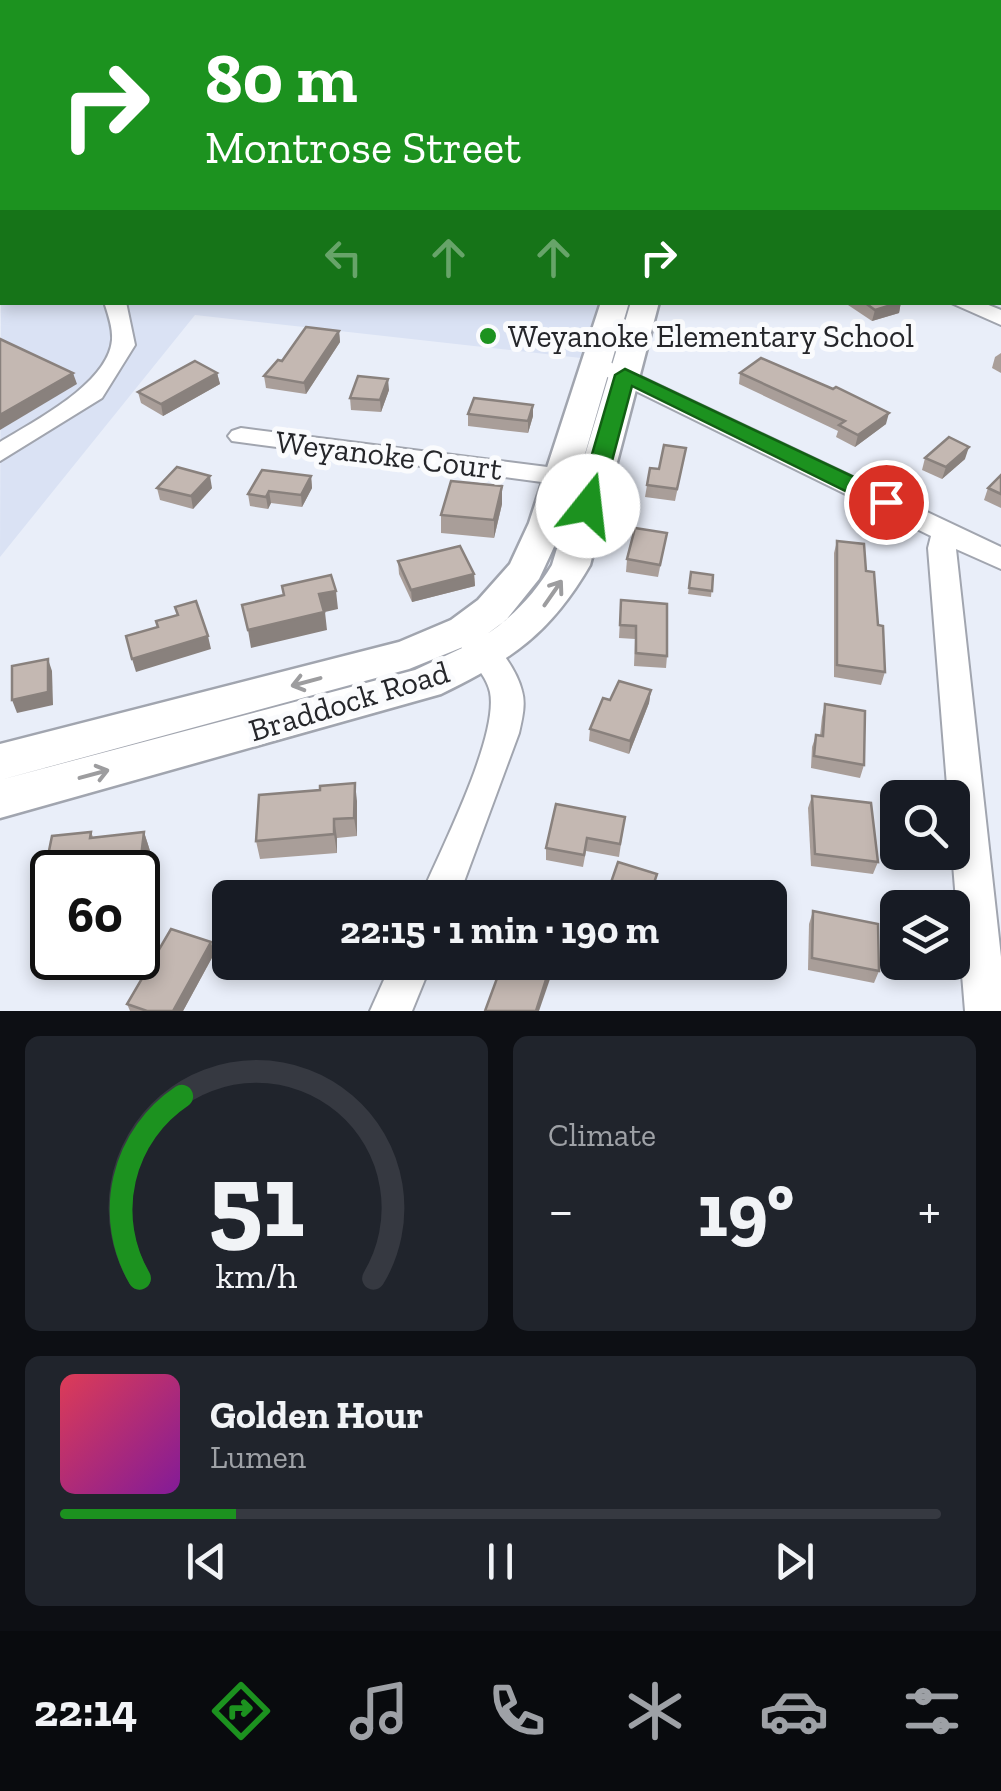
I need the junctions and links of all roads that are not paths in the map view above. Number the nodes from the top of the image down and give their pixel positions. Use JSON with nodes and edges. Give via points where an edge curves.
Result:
{"nodes":[{"id":1,"x":116,"y":305,"type":"edge"},
{"id":2,"x":615,"y":305,"type":"edge"},
{"id":3,"x":643,"y":305,"type":"edge"},
{"id":4,"x":968,"y":305,"type":"edge"},
{"id":5,"x":1001,"y":318,"type":"edge"},
{"id":6,"x":611,"y":369,"type":"junction"},
{"id":7,"x":241,"y":436,"type":"dead end"},
{"id":8,"x":0,"y":452,"type":"edge"},
{"id":9,"x":577,"y":478,"type":"junction"},
{"id":10,"x":946,"y":532,"type":"junction"},
{"id":11,"x":1001,"y":559,"type":"edge"},
{"id":12,"x":474,"y":643,"type":"junction"},
{"id":13,"x":0,"y":762,"type":"edge"},
{"id":14,"x":0,"y":799,"type":"edge"},
{"id":15,"x":446,"y":880,"type":"edge"},
{"id":16,"x":404,"y":980,"type":"edge"},
{"id":17,"x":391,"y":1011,"type":"edge"},
{"id":18,"x":986,"y":1011,"type":"edge"}],
"edges":[{"from":1,"to":8,"type":"street","via":[[126,344],[102,384]]},
{"from":2,"to":6,"type":"main road","name":"Braddock Road"},
{"from":3,"to":6,"type":"main road","name":"Braddock Road"},
{"from":4,"to":5,"type":"street"},
{"from":6,"to":9,"type":"main road","name":"Braddock Road"},
{"from":6,"to":10,"type":"street"},
{"from":7,"to":9,"type":"street","name":"Weyanoke Court"},
{"from":9,"to":12,"type":"main road","name":"Braddock Road","via":[[571,565],[554,594],[516,634]]},
{"from":10,"to":11,"type":"street"},
{"from":10,"to":18,"type":"street","via":[[942,548]]},
{"from":12,"to":13,"type":"main road","name":"Braddock Road","one_way":true},
{"from":14,"to":12,"type":"main road","name":"Braddock Road","one_way":true,"via":[[382,698],[426,683]]},
{"from":12,"to":15,"type":"street","via":[[506,692],[508,708]]},
{"from":16,"to":17,"type":"street"}]}
